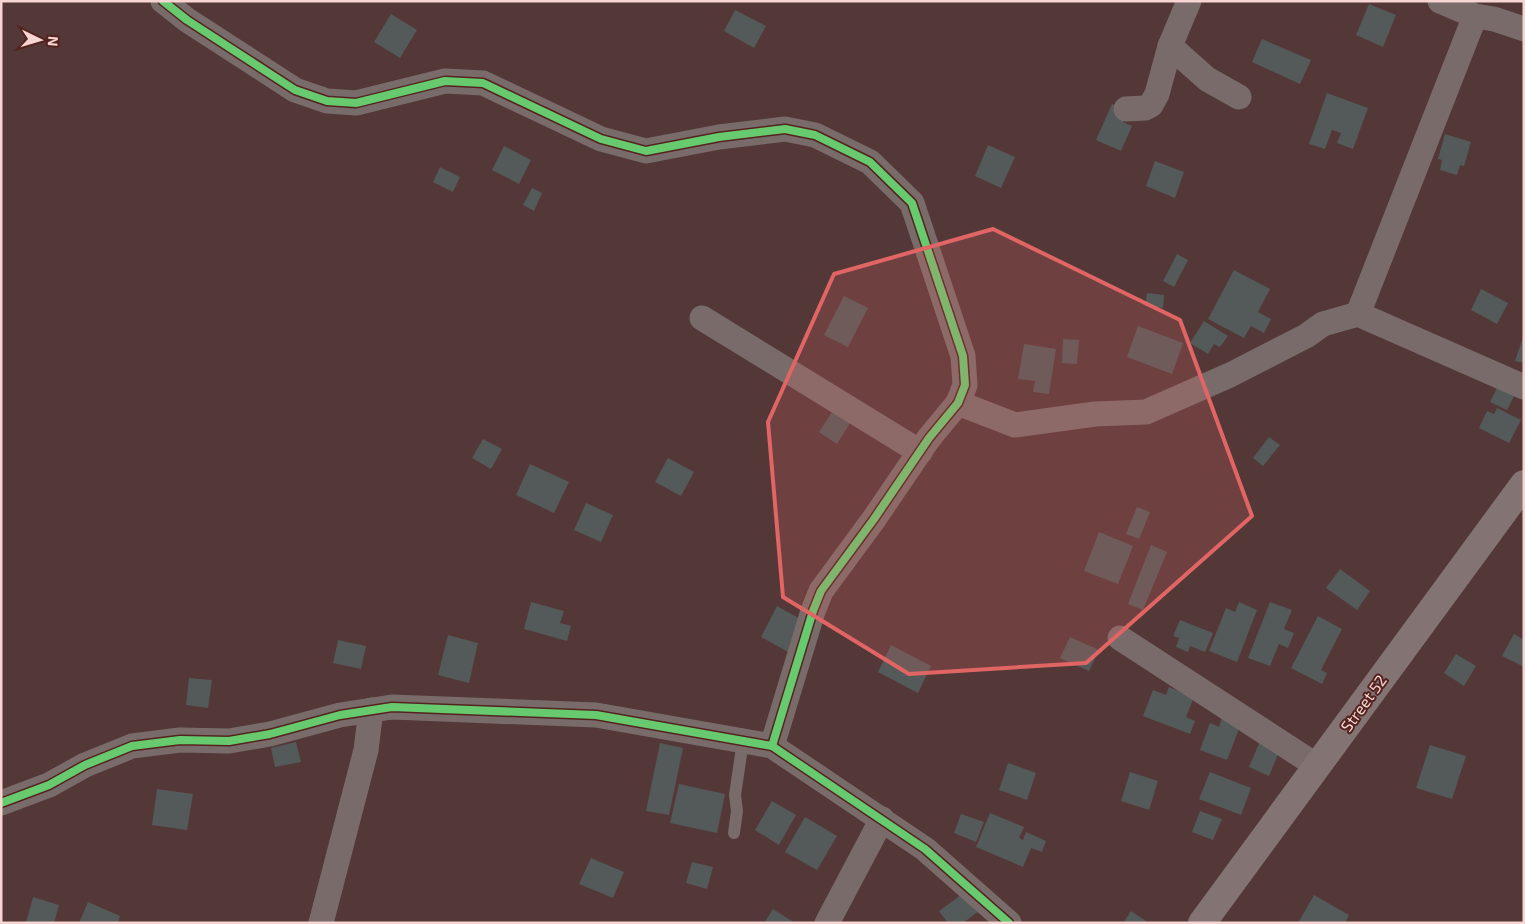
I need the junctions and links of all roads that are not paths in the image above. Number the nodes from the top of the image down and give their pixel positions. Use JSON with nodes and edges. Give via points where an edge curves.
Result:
{"nodes":[{"id":1,"x":162,"y":1,"type":"edge"},
{"id":2,"x":1189,"y":1,"type":"edge"},
{"id":3,"x":1440,"y":1,"type":"edge"},
{"id":4,"x":1475,"y":16,"type":"junction"},
{"id":5,"x":1524,"y":29,"type":"edge"},
{"id":6,"x":1170,"y":46,"type":"junction"},
{"id":7,"x":1239,"y":97,"type":"dead end"},
{"id":8,"x":1126,"y":109,"type":"dead end"},
{"id":9,"x":1358,"y":314,"type":"junction"},
{"id":10,"x":702,"y":318,"type":"dead end"},
{"id":11,"x":1524,"y":387,"type":"edge"},
{"id":12,"x":958,"y":403,"type":"junction"},
{"id":13,"x":920,"y":452,"type":"junction"},
{"id":14,"x":1524,"y":484,"type":"edge"},
{"id":15,"x":1120,"y":638,"type":"dead end"},
{"id":16,"x":371,"y":710,"type":"junction"},
{"id":17,"x":744,"y":741,"type":"junction"},
{"id":18,"x":772,"y":746,"type":"junction"},
{"id":19,"x":1317,"y":766,"type":"junction"},
{"id":20,"x":1,"y":803,"type":"edge"},
{"id":21,"x":882,"y":819,"type":"junction"},
{"id":22,"x":734,"y":833,"type":"dead end"},
{"id":23,"x":321,"y":923,"type":"edge"},
{"id":24,"x":827,"y":923,"type":"edge"},
{"id":25,"x":1009,"y":923,"type":"edge"},
{"id":26,"x":1202,"y":923,"type":"edge"}],
"edges":[{"from":1,"to":12,"type":"street","via":[[295,90],[327,101],[356,103],[445,82],[483,83],[601,139],[646,151],[785,129],[816,135],[870,162],[912,203],[963,356],[965,385]]},
{"from":2,"to":6,"type":"street"},
{"from":3,"to":4,"type":"street"},
{"from":4,"to":5,"type":"street"},
{"from":4,"to":9,"type":"street"},
{"from":6,"to":7,"type":"street","via":[[1207,79]]},
{"from":6,"to":8,"type":"street","via":[[1151,105]]},
{"from":9,"to":11,"type":"street"},
{"from":9,"to":12,"type":"street","via":[[1323,324],[1306,336],[1230,374],[1146,412],[1095,414],[1015,424]]},
{"from":10,"to":13,"type":"street"},
{"from":12,"to":13,"type":"street"},
{"from":13,"to":18,"type":"street","via":[[821,591]]},
{"from":14,"to":19,"type":"street","name":"Street 52"},
{"from":15,"to":19,"type":"street"},
{"from":16,"to":17,"type":"street","via":[[392,707],[596,715]]},
{"from":16,"to":20,"type":"street","via":[[340,714],[270,734],[229,741],[180,740],[132,746],[85,765],[49,785]]},
{"from":16,"to":23,"type":"street","via":[[366,750]]},
{"from":17,"to":18,"type":"street"},
{"from":17,"to":22,"type":"lane","via":[[735,795]]},
{"from":18,"to":21,"type":"street"},
{"from":19,"to":26,"type":"street","name":"Street 52"},
{"from":21,"to":24,"type":"street"},
{"from":21,"to":25,"type":"street","via":[[925,849]]}]}
